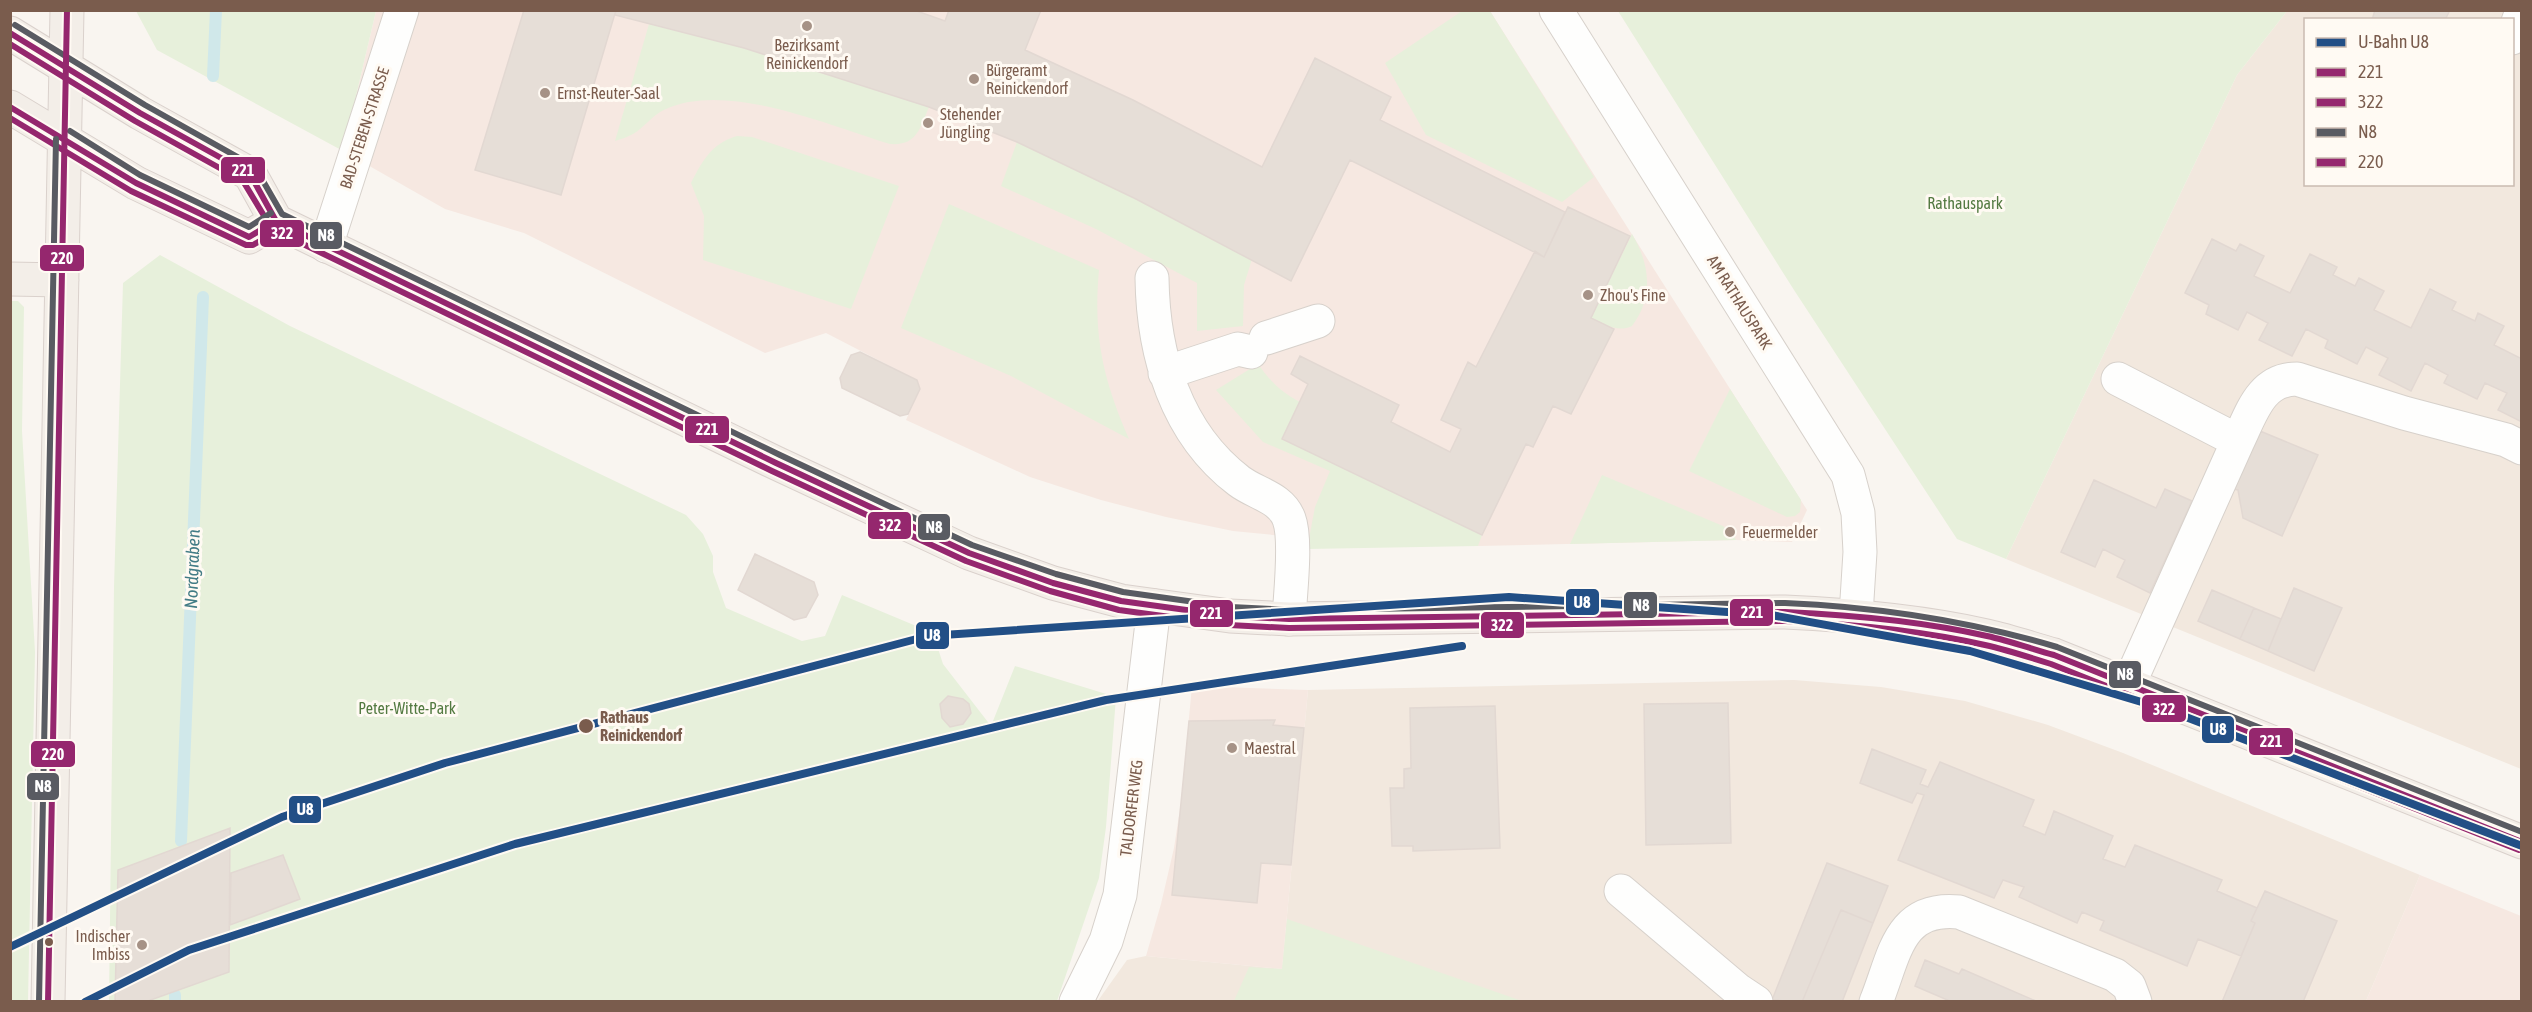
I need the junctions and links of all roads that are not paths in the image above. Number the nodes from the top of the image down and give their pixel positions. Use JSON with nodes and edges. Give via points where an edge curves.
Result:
{"nodes":[{"id":1,"x":68,"y":10,"type":"edge"},
{"id":2,"x":402,"y":10,"type":"edge"},
{"id":3,"x":1556,"y":10,"type":"edge"},
{"id":4,"x":2522,"y":11,"type":"edge"},
{"id":5,"x":10,"y":33,"type":"edge"},
{"id":6,"x":2514,"y":33,"type":"edge"},
{"id":7,"x":66,"y":66,"type":"junction"},
{"id":8,"x":10,"y":107,"type":"edge"},
{"id":9,"x":64,"y":139,"type":"junction"},
{"id":10,"x":276,"y":221,"type":"junction"},
{"id":11,"x":326,"y":246,"type":"junction"},
{"id":12,"x":1152,"y":278,"type":"dead end"},
{"id":13,"x":10,"y":279,"type":"edge"},
{"id":14,"x":62,"y":280,"type":"junction"},
{"id":15,"x":1318,"y":321,"type":"dead end"},
{"id":16,"x":1165,"y":374,"type":"junction"},
{"id":17,"x":2118,"y":379,"type":"dead end"},
{"id":18,"x":2238,"y":441,"type":"junction"},
{"id":19,"x":2522,"y":448,"type":"edge"},
{"id":20,"x":1154,"y":606,"type":"junction"},
{"id":21,"x":1856,"y":615,"type":"junction"},
{"id":22,"x":1289,"y":620,"type":"junction"},
{"id":23,"x":2129,"y":684,"type":"junction"},
{"id":24,"x":2522,"y":842,"type":"edge"},
{"id":25,"x":1621,"y":891,"type":"dead end"},
{"id":26,"x":48,"y":1002,"type":"edge"},
{"id":27,"x":1076,"y":1002,"type":"edge"},
{"id":28,"x":1756,"y":1002,"type":"edge"},
{"id":29,"x":1876,"y":1002,"type":"edge"},
{"id":30,"x":2135,"y":1002,"type":"edge"}],
"edges":[{"from":1,"to":7,"type":"main road"},
{"from":2,"to":11,"type":"street","name":"BAD-STEBEN-STRASSE"},
{"from":3,"to":21,"type":"street","name":"AM RATHAUSPARK","via":[[1848,475],[1858,513]]},
{"from":4,"to":6,"type":"street"},
{"from":5,"to":7,"type":"main road"},
{"from":7,"to":9,"type":"main road"},
{"from":7,"to":10,"type":"main road","via":[[148,118],[250,174]]},
{"from":8,"to":9,"type":"main road"},
{"from":9,"to":10,"type":"main road","via":[[136,183],[249,237]]},
{"from":9,"to":14,"type":"main road"},
{"from":10,"to":11,"type":"main road"},
{"from":11,"to":20,"type":"main road","via":[[969,554],[1053,583]]},
{"from":12,"to":16,"type":"street","via":[[1153,312]]},
{"from":13,"to":14,"type":"main road"},
{"from":14,"to":26,"type":"main road"},
{"from":15,"to":16,"type":"street"},
{"from":16,"to":22,"type":"street","via":[[1185,420],[1213,458],[1241,482],[1284,508],[1292,535]]},
{"from":17,"to":18,"type":"street"},
{"from":18,"to":19,"type":"street","via":[[2266,390],[2274,383],[2297,379]]},
{"from":18,"to":23,"type":"street"},
{"from":20,"to":22,"type":"main road"},
{"from":20,"to":27,"type":"street","name":"TALDORFER WEG","via":[[1120,895],[1106,941]]},
{"from":21,"to":22,"type":"main road","via":[[1785,612]]},
{"from":21,"to":23,"type":"main road","via":[[1989,636],[2054,655]]},
{"from":23,"to":24,"type":"main road"},
{"from":25,"to":28,"type":"street"},
{"from":29,"to":30,"type":"street","via":[[1905,929],[1926,914],[1943,910],[1959,912],[2115,975],[2129,986]]}]}
